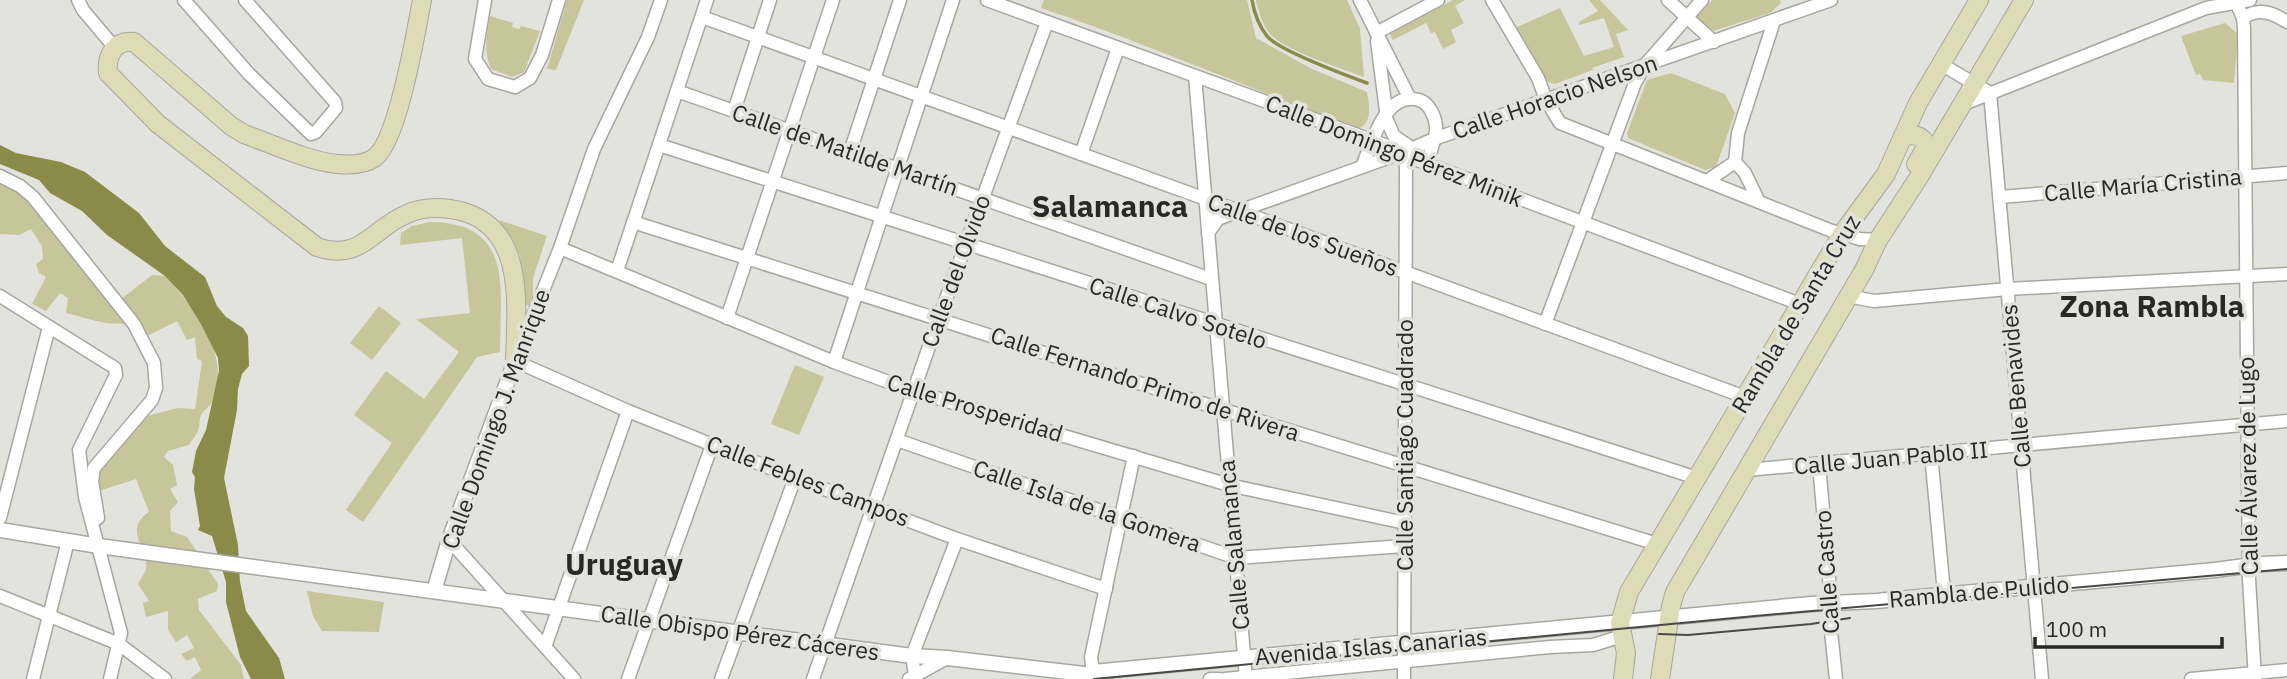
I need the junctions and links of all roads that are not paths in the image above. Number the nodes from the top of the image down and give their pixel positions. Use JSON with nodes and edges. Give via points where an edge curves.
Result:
{"nodes":[{"id":1,"x":78,"y":0,"type":"edge"},
{"id":2,"x":184,"y":0,"type":"edge"},
{"id":3,"x":245,"y":0,"type":"edge"},
{"id":4,"x":422,"y":0,"type":"edge"},
{"id":5,"x":485,"y":0,"type":"edge"},
{"id":6,"x":559,"y":0,"type":"edge"},
{"id":7,"x":661,"y":0,"type":"edge"},
{"id":8,"x":707,"y":0,"type":"edge"},
{"id":9,"x":770,"y":0,"type":"edge"},
{"id":10,"x":833,"y":0,"type":"edge"},
{"id":11,"x":900,"y":0,"type":"edge"},
{"id":12,"x":953,"y":0,"type":"edge"},
{"id":13,"x":987,"y":0,"type":"edge"},
{"id":14,"x":1360,"y":0,"type":"edge"},
{"id":15,"x":1438,"y":0,"type":"edge"},
{"id":16,"x":1492,"y":0,"type":"edge"},
{"id":17,"x":1668,"y":0,"type":"edge"},
{"id":18,"x":1702,"y":0,"type":"edge"},
{"id":19,"x":1831,"y":0,"type":"edge"},
{"id":20,"x":1979,"y":0,"type":"edge"},
{"id":21,"x":2024,"y":0,"type":"edge"},
{"id":22,"x":2250,"y":0,"type":"edge"},
{"id":23,"x":2267,"y":0,"type":"edge"},
{"id":24,"x":2235,"y":2,"type":"edge"},
{"id":25,"x":2218,"y":3,"type":"edge"},
{"id":26,"x":2272,"y":13,"type":"junction"},
{"id":27,"x":702,"y":17,"type":"junction"},
{"id":28,"x":2244,"y":18,"type":"junction"},
{"id":29,"x":1686,"y":19,"type":"junction"},
{"id":30,"x":1774,"y":21,"type":"junction"},
{"id":31,"x":1046,"y":22,"type":"junction"},
{"id":32,"x":2287,"y":22,"type":"edge"},
{"id":33,"x":1376,"y":33,"type":"junction"},
{"id":34,"x":1672,"y":34,"type":"junction"},
{"id":35,"x":758,"y":37,"type":"junction"},
{"id":36,"x":1714,"y":42,"type":"junction"},
{"id":37,"x":115,"y":48,"type":"junction"},
{"id":38,"x":1118,"y":48,"type":"junction"},
{"id":39,"x":1679,"y":53,"type":"junction"},
{"id":40,"x":813,"y":57,"type":"junction"},
{"id":41,"x":1941,"y":64,"type":"junction"},
{"id":42,"x":1645,"y":65,"type":"junction"},
{"id":43,"x":1195,"y":76,"type":"junction"},
{"id":44,"x":873,"y":79,"type":"junction"},
{"id":45,"x":1982,"y":88,"type":"junction"},
{"id":46,"x":677,"y":90,"type":"junction"},
{"id":47,"x":922,"y":96,"type":"junction"},
{"id":48,"x":1410,"y":99,"type":"junction"},
{"id":49,"x":1546,"y":100,"type":"junction"},
{"id":50,"x":734,"y":111,"type":"junction"},
{"id":51,"x":1385,"y":113,"type":"junction"},
{"id":52,"x":1007,"y":127,"type":"junction"},
{"id":53,"x":789,"y":130,"type":"junction"},
{"id":54,"x":1903,"y":137,"type":"junction"},
{"id":55,"x":1434,"y":139,"type":"junction"},
{"id":56,"x":1373,"y":141,"type":"junction"},
{"id":57,"x":1612,"y":144,"type":"junction"},
{"id":58,"x":659,"y":145,"type":"junction"},
{"id":59,"x":849,"y":152,"type":"junction"},
{"id":60,"x":1402,"y":152,"type":"junction"},
{"id":61,"x":1081,"y":154,"type":"junction"},
{"id":62,"x":1735,"y":162,"type":"junction"},
{"id":63,"x":1429,"y":163,"type":"junction"},
{"id":64,"x":1362,"y":167,"type":"junction"},
{"id":65,"x":898,"y":169,"type":"junction"},
{"id":66,"x":2287,"y":173,"type":"edge"},
{"id":67,"x":0,"y":176,"type":"edge"},
{"id":68,"x":2245,"y":176,"type":"junction"},
{"id":69,"x":1707,"y":181,"type":"junction"},
{"id":70,"x":772,"y":182,"type":"junction"},
{"id":71,"x":1906,"y":194,"type":"junction"},
{"id":72,"x":2000,"y":197,"type":"junction"},
{"id":73,"x":983,"y":199,"type":"junction"},
{"id":74,"x":1206,"y":199,"type":"junction"},
{"id":75,"x":1759,"y":202,"type":"junction"},
{"id":76,"x":1239,"y":211,"type":"junction"},
{"id":77,"x":882,"y":217,"type":"junction"},
{"id":78,"x":633,"y":222,"type":"junction"},
{"id":79,"x":1583,"y":222,"type":"junction"},
{"id":80,"x":1208,"y":233,"type":"junction"},
{"id":81,"x":1842,"y":234,"type":"junction"},
{"id":82,"x":1878,"y":240,"type":"junction"},
{"id":83,"x":966,"y":244,"type":"junction"},
{"id":84,"x":560,"y":248,"type":"junction"},
{"id":85,"x":747,"y":258,"type":"junction"},
{"id":86,"x":617,"y":271,"type":"junction"},
{"id":87,"x":1405,"y":273,"type":"junction"},
{"id":88,"x":2287,"y":274,"type":"edge"},
{"id":89,"x":2246,"y":277,"type":"junction"},
{"id":90,"x":1211,"y":279,"type":"junction"},
{"id":91,"x":2008,"y":289,"type":"junction"},
{"id":92,"x":856,"y":292,"type":"junction"},
{"id":93,"x":1850,"y":293,"type":"junction"},
{"id":94,"x":0,"y":296,"type":"edge"},
{"id":95,"x":1800,"y":304,"type":"junction"},
{"id":96,"x":727,"y":318,"type":"junction"},
{"id":97,"x":939,"y":318,"type":"junction"},
{"id":98,"x":1545,"y":324,"type":"junction"},
{"id":99,"x":1217,"y":326,"type":"junction"},
{"id":100,"x":50,"y":327,"type":"junction"},
{"id":101,"x":515,"y":361,"type":"junction"},
{"id":102,"x":834,"y":362,"type":"junction"},
{"id":103,"x":1407,"y":386,"type":"junction"},
{"id":104,"x":914,"y":391,"type":"junction"},
{"id":105,"x":1745,"y":397,"type":"junction"},
{"id":106,"x":1223,"y":410,"type":"junction"},
{"id":107,"x":628,"y":411,"type":"junction"},
{"id":108,"x":2287,"y":421,"type":"edge"},
{"id":109,"x":2248,"y":425,"type":"junction"},
{"id":110,"x":897,"y":440,"type":"junction"},
{"id":111,"x":712,"y":445,"type":"junction"},
{"id":112,"x":2022,"y":446,"type":"junction"},
{"id":113,"x":1931,"y":454,"type":"junction"},
{"id":114,"x":1134,"y":456,"type":"junction"},
{"id":115,"x":1819,"y":464,"type":"junction"},
{"id":116,"x":1406,"y":466,"type":"junction"},
{"id":117,"x":1746,"y":470,"type":"junction"},
{"id":118,"x":795,"y":478,"type":"junction"},
{"id":119,"x":1697,"y":478,"type":"junction"},
{"id":120,"x":1229,"y":485,"type":"junction"},
{"id":121,"x":873,"y":506,"type":"junction"},
{"id":122,"x":0,"y":518,"type":"edge"},
{"id":123,"x":1121,"y":518,"type":"junction"},
{"id":124,"x":1405,"y":523,"type":"junction"},
{"id":125,"x":0,"y":530,"type":"edge"},
{"id":126,"x":957,"y":539,"type":"junction"},
{"id":127,"x":97,"y":540,"type":"junction"},
{"id":128,"x":449,"y":540,"type":"junction"},
{"id":129,"x":68,"y":541,"type":"junction"},
{"id":130,"x":1657,"y":544,"type":"junction"},
{"id":131,"x":1404,"y":546,"type":"junction"},
{"id":132,"x":1236,"y":558,"type":"junction"},
{"id":133,"x":2287,"y":564,"type":"edge"},
{"id":134,"x":2250,"y":565,"type":"junction"},
{"id":135,"x":2034,"y":586,"type":"junction"},
{"id":136,"x":1106,"y":589,"type":"junction"},
{"id":137,"x":427,"y":590,"type":"junction"},
{"id":138,"x":1948,"y":594,"type":"junction"},
{"id":139,"x":0,"y":596,"type":"edge"},
{"id":140,"x":501,"y":600,"type":"junction"},
{"id":141,"x":1830,"y":604,"type":"junction"},
{"id":142,"x":558,"y":608,"type":"junction"},
{"id":143,"x":50,"y":617,"type":"junction"},
{"id":144,"x":1670,"y":618,"type":"junction"},
{"id":145,"x":649,"y":621,"type":"junction"},
{"id":146,"x":1621,"y":629,"type":"junction"},
{"id":147,"x":738,"y":632,"type":"junction"},
{"id":148,"x":1404,"y":643,"type":"junction"},
{"id":149,"x":119,"y":644,"type":"junction"},
{"id":150,"x":824,"y":644,"type":"junction"},
{"id":151,"x":545,"y":647,"type":"junction"},
{"id":152,"x":912,"y":656,"type":"junction"},
{"id":153,"x":947,"y":658,"type":"junction"},
{"id":154,"x":1243,"y":658,"type":"junction"},
{"id":155,"x":1404,"y":661,"type":"junction"},
{"id":156,"x":2287,"y":670,"type":"edge"},
{"id":157,"x":1052,"y":675,"type":"edge"},
{"id":158,"x":1084,"y":675,"type":"edge"},
{"id":159,"x":2255,"y":676,"type":"edge"},
{"id":160,"x":912,"y":677,"type":"edge"},
{"id":161,"x":1246,"y":678,"type":"edge"},
{"id":162,"x":33,"y":679,"type":"edge"},
{"id":163,"x":110,"y":679,"type":"edge"},
{"id":164,"x":165,"y":679,"type":"edge"},
{"id":165,"x":574,"y":679,"type":"edge"},
{"id":166,"x":628,"y":679,"type":"edge"},
{"id":167,"x":721,"y":679,"type":"edge"},
{"id":168,"x":813,"y":679,"type":"edge"},
{"id":169,"x":1210,"y":679,"type":"edge"},
{"id":170,"x":1220,"y":679,"type":"edge"},
{"id":171,"x":1225,"y":679,"type":"edge"},
{"id":172,"x":1404,"y":679,"type":"edge"},
{"id":173,"x":1623,"y":679,"type":"edge"},
{"id":174,"x":1660,"y":679,"type":"edge"},
{"id":175,"x":1836,"y":679,"type":"edge"},
{"id":176,"x":2042,"y":679,"type":"edge"},
{"id":177,"x":2191,"y":679,"type":"edge"}],
"edges":[{"from":1,"to":37,"type":"street"},
{"from":2,"to":3,"type":"street","via":[[249,74],[311,134],[316,132],[336,108],[335,102]]},
{"from":4,"to":37,"type":"main road","via":[[390,134],[373,159],[358,163],[334,164],[244,134],[138,44],[129,41]]},
{"from":5,"to":6,"type":"street","via":[[475,59],[488,79],[515,87],[530,78]]},
{"from":7,"to":84,"type":"street","name":"Calle Domingo J. Manrique","via":[[594,149]]},
{"from":8,"to":27,"type":"street"},
{"from":9,"to":35,"type":"street"},
{"from":10,"to":40,"type":"street"},
{"from":11,"to":44,"type":"street"},
{"from":12,"to":47,"type":"street"},
{"from":13,"to":31,"type":"street","name":"Calle Domingo Pérez Minik"},
{"from":14,"to":33,"type":"street"},
{"from":15,"to":33,"type":"street"},
{"from":16,"to":49,"type":"street"},
{"from":17,"to":29,"type":"street"},
{"from":18,"to":29,"type":"street"},
{"from":19,"to":30,"type":"street","name":"Calle Horacio Nelson"},
{"from":20,"to":41,"type":"main road","name":"Rambla de Santa Cruz"},
{"from":21,"to":45,"type":"main road","name":"Rambla de Santa Cruz"},
{"from":22,"to":24,"type":"street"},
{"from":23,"to":26,"type":"street"},
{"from":24,"to":25,"type":"street"},
{"from":24,"to":28,"type":"street","name":"Calle Álvarez de Lugo"},
{"from":25,"to":45,"type":"street"},
{"from":26,"to":28,"type":"street","via":[[2255,12]]},
{"from":26,"to":32,"type":"street"},
{"from":27,"to":35,"type":"street","name":"Calle de los Sueños"},
{"from":27,"to":46,"type":"street"},
{"from":28,"to":68,"type":"street","name":"Calle Álvarez de Lugo"},
{"from":29,"to":34,"type":"street"},
{"from":29,"to":36,"type":"street"},
{"from":30,"to":36,"type":"street","name":"Calle Horacio Nelson"},
{"from":30,"to":62,"type":"street","via":[[1738,133]]},
{"from":31,"to":38,"type":"street","name":"Calle Domingo Pérez Minik"},
{"from":31,"to":52,"type":"street","name":"Calle del Olvido"},
{"from":33,"to":48,"type":"street"},
{"from":33,"to":51,"type":"street"},
{"from":34,"to":39,"type":"street"},
{"from":34,"to":42,"type":"street"},
{"from":35,"to":40,"type":"street","name":"Calle de los Sueños"},
{"from":35,"to":50,"type":"street"},
{"from":36,"to":39,"type":"street","name":"Calle Horacio Nelson"},
{"from":37,"to":101,"type":"main road","via":[[107,65],[117,85],[159,124],[317,247],[338,251],[359,247],[404,214],[426,208],[455,209],[488,225],[498,234],[513,264]]},
{"from":38,"to":43,"type":"street","name":"Calle Domingo Pérez Minik"},
{"from":38,"to":61,"type":"street"},
{"from":39,"to":42,"type":"street","name":"Calle Horacio Nelson"},
{"from":40,"to":44,"type":"street","name":"Calle de los Sueños"},
{"from":40,"to":53,"type":"street"},
{"from":41,"to":45,"type":"street"},
{"from":41,"to":54,"type":"main road","name":"Rambla de Santa Cruz"},
{"from":42,"to":49,"type":"street","name":"Calle Horacio Nelson"},
{"from":42,"to":57,"type":"street"},
{"from":43,"to":56,"type":"street","name":"Calle Domingo Pérez Minik"},
{"from":43,"to":74,"type":"street","name":"Calle Salamanca"},
{"from":44,"to":47,"type":"street","name":"Calle de los Sueños"},
{"from":44,"to":59,"type":"street"},
{"from":45,"to":71,"type":"main road","name":"Rambla de Santa Cruz","via":[[1961,105]]},
{"from":45,"to":72,"type":"street","name":"Calle Benavides"},
{"from":46,"to":50,"type":"street","name":"Calle de Matilde Martín"},
{"from":46,"to":58,"type":"street"},
{"from":47,"to":52,"type":"street","name":"Calle de los Sueños"},
{"from":47,"to":65,"type":"street"},
{"from":48,"to":51,"type":"street","via":[[1398,101]]},
{"from":48,"to":55,"type":"street","via":[[1422,100],[1429,107],[1436,126]]},
{"from":49,"to":55,"type":"street","name":"Calle Horacio Nelson"},
{"from":49,"to":57,"type":"street","via":[[1560,123]]},
{"from":50,"to":53,"type":"street","name":"Calle de Matilde Martín"},
{"from":51,"to":56,"type":"street"},
{"from":51,"to":60,"type":"street"},
{"from":52,"to":61,"type":"street","name":"Calle de los Sueños"},
{"from":52,"to":73,"type":"street","name":"Calle del Olvido"},
{"from":53,"to":59,"type":"street","name":"Calle de Matilde Martín"},
{"from":53,"to":70,"type":"street"},
{"from":54,"to":71,"type":"main road","via":[[1913,134],[1925,142]]},
{"from":54,"to":81,"type":"main road","name":"Rambla de Santa Cruz","via":[[1886,174]]},
{"from":55,"to":60,"type":"street","name":"Calle Horacio Nelson"},
{"from":55,"to":63,"type":"street"},
{"from":56,"to":60,"type":"street","name":"Calle Domingo Pérez Minik"},
{"from":56,"to":64,"type":"street"},
{"from":57,"to":69,"type":"street"},
{"from":57,"to":79,"type":"street"},
{"from":58,"to":70,"type":"street","name":"Calle Calvo Sotelo"},
{"from":58,"to":78,"type":"street"},
{"from":59,"to":65,"type":"street","name":"Calle de Matilde Martín"},
{"from":60,"to":63,"type":"street","name":"Calle Domingo Pérez Minik"},
{"from":60,"to":64,"type":"street","name":"Calle Horacio Nelson"},
{"from":60,"to":87,"type":"street","name":"Calle Santiago Cuadrado","via":[[1406,168]]},
{"from":61,"to":74,"type":"street","name":"Calle de los Sueños"},
{"from":62,"to":69,"type":"street"},
{"from":62,"to":75,"type":"street"},
{"from":63,"to":79,"type":"street","name":"Calle Domingo Pérez Minik"},
{"from":64,"to":76,"type":"street","name":"Calle Horacio Nelson"},
{"from":65,"to":73,"type":"street","name":"Calle de Matilde Martín"},
{"from":65,"to":77,"type":"street"},
{"from":66,"to":68,"type":"street","name":"Calle María Cristina"},
{"from":67,"to":127,"type":"street","via":[[20,186],[44,210],[134,324],[154,363],[152,400],[94,468]]},
{"from":68,"to":72,"type":"street","name":"Calle María Cristina"},
{"from":68,"to":89,"type":"street","name":"Calle Álvarez de Lugo"},
{"from":69,"to":75,"type":"street"},
{"from":70,"to":77,"type":"street","name":"Calle Calvo Sotelo"},
{"from":70,"to":85,"type":"street"},
{"from":71,"to":82,"type":"main road","name":"Rambla de Santa Cruz"},
{"from":72,"to":91,"type":"street","name":"Calle Benavides"},
{"from":73,"to":83,"type":"street","name":"Calle del Olvido"},
{"from":73,"to":90,"type":"street","name":"Calle de Matilde Martín"},
{"from":74,"to":76,"type":"street","name":"Calle de los Sueños"},
{"from":74,"to":80,"type":"street","name":"Calle Salamanca"},
{"from":75,"to":81,"type":"street"},
{"from":76,"to":80,"type":"street","name":"Calle Horacio Nelson","via":[[1217,219]]},
{"from":76,"to":87,"type":"street","name":"Calle de los Sueños"},
{"from":77,"to":83,"type":"street","name":"Calle Calvo Sotelo"},
{"from":77,"to":92,"type":"street"},
{"from":78,"to":85,"type":"street","name":"Calle Fernando Primo de Rivera"},
{"from":78,"to":86,"type":"street"},
{"from":79,"to":95,"type":"street","name":"Calle Domingo Pérez Minik"},
{"from":79,"to":98,"type":"street"},
{"from":80,"to":90,"type":"street","name":"Calle Salamanca"},
{"from":81,"to":82,"type":"street"},
{"from":81,"to":95,"type":"main road","name":"Rambla de Santa Cruz"},
{"from":82,"to":93,"type":"main road","name":"Rambla de Santa Cruz"},
{"from":83,"to":97,"type":"street","name":"Calle del Olvido"},
{"from":83,"to":99,"type":"street","name":"Calle Calvo Sotelo"},
{"from":84,"to":86,"type":"street","name":"Calle Prosperidad"},
{"from":84,"to":101,"type":"street","name":"Calle Domingo J. Manrique"},
{"from":85,"to":92,"type":"street","name":"Calle Fernando Primo de Rivera"},
{"from":85,"to":96,"type":"street"},
{"from":86,"to":96,"type":"street","name":"Calle Prosperidad"},
{"from":87,"to":98,"type":"street","name":"Calle de los Sueños"},
{"from":87,"to":103,"type":"street","name":"Calle Santiago Cuadrado"},
{"from":88,"to":89,"type":"street"},
{"from":89,"to":91,"type":"street"},
{"from":89,"to":109,"type":"street","name":"Calle Álvarez de Lugo"},
{"from":90,"to":99,"type":"street","name":"Calle Salamanca"},
{"from":91,"to":93,"type":"street","via":[[1874,301]]},
{"from":91,"to":112,"type":"street","name":"Calle Benavides"},
{"from":92,"to":97,"type":"street","name":"Calle Fernando Primo de Rivera"},
{"from":92,"to":102,"type":"street"},
{"from":93,"to":117,"type":"main road","name":"Rambla de Santa Cruz"},
{"from":94,"to":100,"type":"street"},
{"from":95,"to":105,"type":"main road","name":"Rambla de Santa Cruz"},
{"from":96,"to":102,"type":"street","name":"Calle Prosperidad"},
{"from":97,"to":104,"type":"street","name":"Calle del Olvido"},
{"from":97,"to":106,"type":"street","name":"Calle Fernando Primo de Rivera"},
{"from":98,"to":105,"type":"street","name":"Calle de los Sueños"},
{"from":99,"to":103,"type":"street","name":"Calle Calvo Sotelo"},
{"from":99,"to":106,"type":"street","name":"Calle Salamanca"},
{"from":100,"to":122,"type":"street"},
{"from":100,"to":127,"type":"street","via":[[115,368],[116,375],[79,450]]},
{"from":101,"to":107,"type":"street","name":"Calle Febles Campos"},
{"from":101,"to":128,"type":"street","name":"Calle Domingo J. Manrique"},
{"from":102,"to":104,"type":"street","name":"Calle Prosperidad"},
{"from":103,"to":116,"type":"street","name":"Calle Santiago Cuadrado"},
{"from":103,"to":119,"type":"street","name":"Calle Calvo Sotelo"},
{"from":104,"to":110,"type":"street","name":"Calle del Olvido"},
{"from":104,"to":114,"type":"street","name":"Calle Prosperidad"},
{"from":105,"to":119,"type":"main road","name":"Rambla de Santa Cruz"},
{"from":106,"to":116,"type":"street","name":"Calle Fernando Primo de Rivera"},
{"from":106,"to":120,"type":"street","name":"Calle Salamanca"},
{"from":107,"to":111,"type":"street","name":"Calle Febles Campos"},
{"from":107,"to":142,"type":"street"},
{"from":108,"to":109,"type":"street","name":"Calle Juan Pablo II"},
{"from":109,"to":112,"type":"street","name":"Calle Juan Pablo II"},
{"from":109,"to":134,"type":"street","name":"Calle Álvarez de Lugo"},
{"from":110,"to":121,"type":"street","name":"Calle del Olvido"},
{"from":110,"to":123,"type":"street","name":"Calle Isla de la Gomera"},
{"from":111,"to":118,"type":"street","name":"Calle Febles Campos"},
{"from":111,"to":145,"type":"street"},
{"from":112,"to":113,"type":"street","name":"Calle Juan Pablo II"},
{"from":112,"to":135,"type":"street","name":"Calle Benavides"},
{"from":113,"to":115,"type":"street","name":"Calle Juan Pablo II"},
{"from":113,"to":138,"type":"street","via":[[1943,582]]},
{"from":114,"to":120,"type":"street","name":"Calle Prosperidad"},
{"from":114,"to":123,"type":"street"},
{"from":115,"to":117,"type":"street","name":"Calle Juan Pablo II"},
{"from":115,"to":141,"type":"street","name":"Calle Castro"},
{"from":116,"to":124,"type":"street","name":"Calle Santiago Cuadrado"},
{"from":116,"to":130,"type":"street","name":"Calle Fernando Primo de Rivera"},
{"from":117,"to":144,"type":"main road","name":"Rambla de Santa Cruz","via":[[1675,592]]},
{"from":118,"to":121,"type":"street","name":"Calle Febles Campos"},
{"from":118,"to":147,"type":"street"},
{"from":119,"to":130,"type":"main road","name":"Rambla de Santa Cruz"},
{"from":120,"to":124,"type":"street","name":"Calle Prosperidad"},
{"from":120,"to":132,"type":"street","name":"Calle Salamanca"},
{"from":121,"to":126,"type":"street","name":"Calle Febles Campos"},
{"from":121,"to":150,"type":"street","name":"Calle del Olvido"},
{"from":123,"to":132,"type":"street","name":"Calle Isla de la Gomera"},
{"from":123,"to":136,"type":"street"},
{"from":124,"to":131,"type":"street","name":"Calle Santiago Cuadrado"},
{"from":125,"to":129,"type":"street","name":"Calle Obispo Pérez Cáceres"},
{"from":126,"to":136,"type":"street","name":"Calle Febles Campos"},
{"from":126,"to":152,"type":"street"},
{"from":127,"to":129,"type":"street","name":"Calle Obispo Pérez Cáceres"},
{"from":127,"to":137,"type":"street","name":"Calle Obispo Pérez Cáceres","via":[[116,547]]},
{"from":127,"to":149,"type":"street","via":[[121,632]]},
{"from":128,"to":137,"type":"street","name":"Calle Domingo J. Manrique"},
{"from":128,"to":140,"type":"street"},
{"from":129,"to":143,"type":"street"},
{"from":130,"to":146,"type":"main road","name":"Rambla de Santa Cruz","via":[[1629,592]]},
{"from":131,"to":132,"type":"street","name":"Calle Isla de la Gomera"},
{"from":131,"to":148,"type":"street","name":"Calle Santiago Cuadrado"},
{"from":132,"to":154,"type":"street","name":"Calle Salamanca"},
{"from":133,"to":134,"type":"street","name":"Rambla de Pulido"},
{"from":134,"to":135,"type":"street","name":"Rambla de Pulido"},
{"from":134,"to":159,"type":"street","name":"Calle Álvarez de Lugo"},
{"from":135,"to":138,"type":"street","name":"Rambla de Pulido"},
{"from":135,"to":176,"type":"street","name":"Calle Benavides"},
{"from":136,"to":158,"type":"street"},
{"from":137,"to":140,"type":"street","name":"Calle Obispo Pérez Cáceres"},
{"from":138,"to":141,"type":"street","name":"Rambla de Pulido"},
{"from":139,"to":143,"type":"street"},
{"from":140,"to":142,"type":"street","name":"Calle Obispo Pérez Cáceres"},
{"from":140,"to":151,"type":"street"},
{"from":141,"to":144,"type":"street","name":"Rambla de Pulido"},
{"from":141,"to":175,"type":"street","name":"Calle Castro"},
{"from":142,"to":145,"type":"street","name":"Calle Obispo Pérez Cáceres"},
{"from":142,"to":151,"type":"street"},
{"from":143,"to":149,"type":"street"},
{"from":143,"to":162,"type":"street"},
{"from":144,"to":146,"type":"street","name":"Avenida Islas Canarias"},
{"from":144,"to":174,"type":"main road","name":"Rambla de Santa Cruz"},
{"from":145,"to":147,"type":"street","name":"Calle Obispo Pérez Cáceres"},
{"from":145,"to":166,"type":"street"},
{"from":146,"to":148,"type":"street","name":"Avenida Islas Canarias"},
{"from":146,"to":155,"type":"street","name":"Avenida Islas Canarias","via":[[1593,645]]},
{"from":146,"to":173,"type":"main road","via":[[1626,653]]},
{"from":147,"to":150,"type":"street","name":"Calle Obispo Pérez Cáceres"},
{"from":147,"to":167,"type":"street"},
{"from":148,"to":154,"type":"street","name":"Avenida Islas Canarias"},
{"from":148,"to":155,"type":"street","name":"Calle Santiago Cuadrado"},
{"from":149,"to":163,"type":"street"},
{"from":149,"to":164,"type":"street"},
{"from":150,"to":152,"type":"street","name":"Calle Obispo Pérez Cáceres"},
{"from":150,"to":168,"type":"street","name":"Calle del Olvido"},
{"from":151,"to":165,"type":"street"},
{"from":152,"to":153,"type":"street","name":"Calle Obispo Pérez Cáceres"},
{"from":152,"to":160,"type":"street"},
{"from":153,"to":157,"type":"street","name":"Calle Obispo Pérez Cáceres"},
{"from":153,"to":160,"type":"street"},
{"from":154,"to":158,"type":"street","name":"Avenida Islas Canarias"},
{"from":154,"to":161,"type":"street","name":"Calle Salamanca"},
{"from":155,"to":161,"type":"street","name":"Avenida Islas Canarias"},
{"from":155,"to":172,"type":"street","name":"Calle Santiago Cuadrado"},
{"from":156,"to":159,"type":"street"},
{"from":157,"to":158,"type":"street","name":"Calle Obispo Pérez Cáceres"},
{"from":159,"to":177,"type":"street"},
{"from":161,"to":171,"type":"street","name":"Avenida Islas Canarias"},
{"from":169,"to":170,"type":"street"}]}
